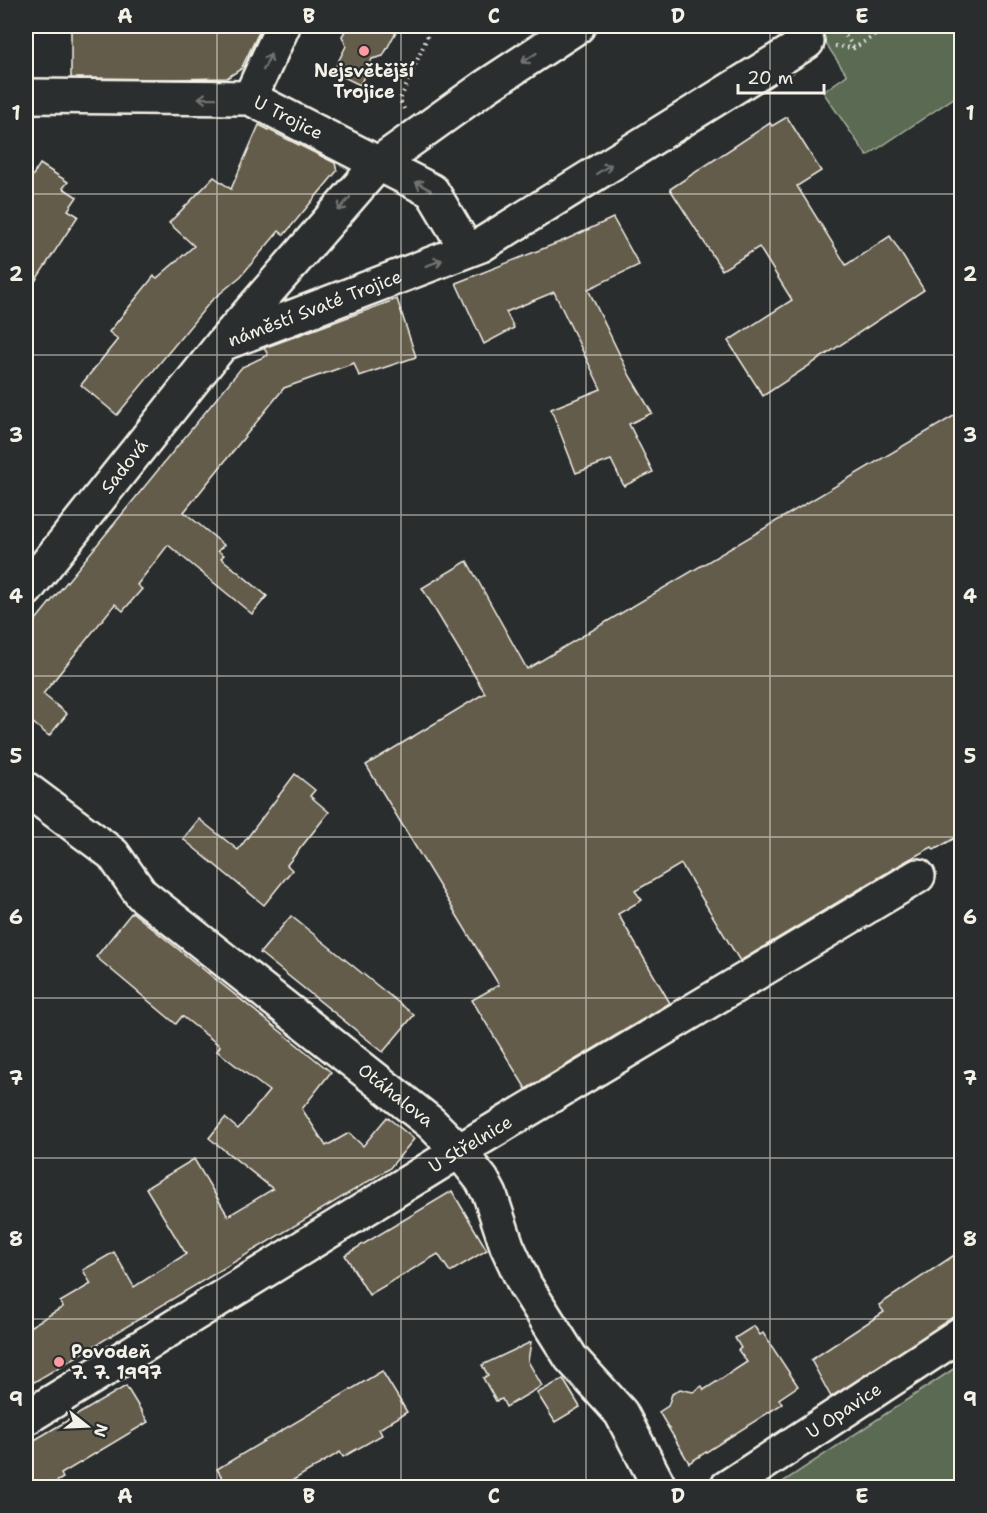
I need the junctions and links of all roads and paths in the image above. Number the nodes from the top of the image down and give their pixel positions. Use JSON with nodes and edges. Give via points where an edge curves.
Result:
{"nodes":[{"id":1,"x":283,"y":26,"type":"edge"},
{"id":2,"x":578,"y":26,"type":"edge"},
{"id":3,"x":839,"y":26,"type":"edge"},
{"id":4,"x":890,"y":26,"type":"edge"},
{"id":5,"x":802,"y":34,"type":"edge"},
{"id":6,"x":854,"y":48,"type":"junction"},
{"id":7,"x":26,"y":96,"type":"edge"},
{"id":8,"x":250,"y":98,"type":"junction"},
{"id":9,"x":380,"y":162,"type":"junction"},
{"id":10,"x":467,"y":250,"type":"junction"},
{"id":11,"x":222,"y":344,"type":"junction"},
{"id":12,"x":26,"y":590,"type":"edge"},
{"id":13,"x":26,"y":789,"type":"edge"},
{"id":14,"x":918,"y":876,"type":"dead end"},
{"id":15,"x":459,"y":1151,"type":"junction"},
{"id":16,"x":962,"y":1333,"type":"edge"},
{"id":17,"x":26,"y":1418,"type":"edge"},
{"id":18,"x":660,"y":1488,"type":"edge"},
{"id":19,"x":726,"y":1488,"type":"edge"}],
"edges":[{"from":8,"to":1,"type":"street","one_way":true},
{"from":2,"to":9,"type":"street","name":"náměstí Svaté Trojice","one_way":true},
{"from":3,"to":6,"type":"path"},
{"from":4,"to":6,"type":"path"},
{"from":5,"to":6,"type":"path"},
{"from":10,"to":5,"type":"street","name":"náměstí Svaté Trojice","one_way":true,"via":[[481,245]]},
{"from":8,"to":7,"type":"street","name":"U Trojice","one_way":true},
{"from":8,"to":9,"type":"street","name":"U Trojice"},
{"from":10,"to":9,"type":"street","name":"U Trojice","one_way":true,"via":[[432,191]]},
{"from":9,"to":11,"type":"street","name":"náměstí Svaté Trojice","one_way":true},
{"from":11,"to":10,"type":"street","name":"náměstí Svaté Trojice","one_way":true},
{"from":11,"to":12,"type":"street","name":"Sadová"},
{"from":13,"to":15,"type":"street","name":"Otáhalova","via":[[113,854],[141,894],[431,1124]]},
{"from":14,"to":15,"type":"street","name":"U Střelnice"},
{"from":15,"to":17,"type":"street","name":"U Střelnice"},
{"from":15,"to":18,"type":"street","name":"Otáhalova","via":[[490,1195],[525,1285],[571,1358],[621,1413]]},
{"from":16,"to":19,"type":"street","name":"U Opavice"}]}
